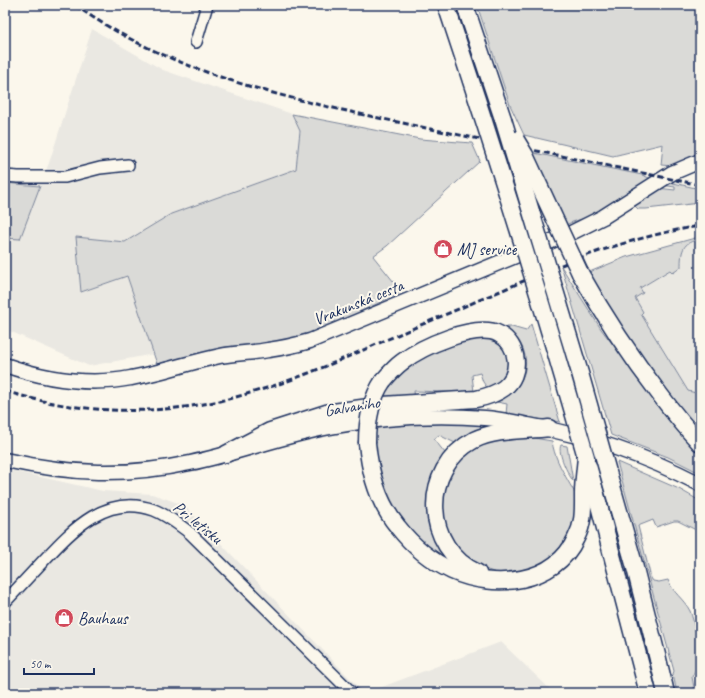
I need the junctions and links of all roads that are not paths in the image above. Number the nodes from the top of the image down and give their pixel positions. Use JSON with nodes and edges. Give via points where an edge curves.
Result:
{"nodes":[{"id":1,"x":207,"y":5,"type":"edge"},
{"id":2,"x":446,"y":5,"type":"edge"},
{"id":3,"x":465,"y":5,"type":"edge"},
{"id":4,"x":196,"y":42,"type":"dead end"},
{"id":5,"x":503,"y":119,"type":"junction"},
{"id":6,"x":700,"y":161,"type":"edge"},
{"id":7,"x":128,"y":165,"type":"dead end"},
{"id":8,"x":5,"y":176,"type":"edge"},
{"id":9,"x":5,"y":365,"type":"edge"},
{"id":10,"x":549,"y":428,"type":"junction"},
{"id":11,"x":700,"y":443,"type":"edge"},
{"id":12,"x":226,"y":454,"type":"junction"},
{"id":13,"x":586,"y":457,"type":"junction"},
{"id":14,"x":5,"y":460,"type":"edge"},
{"id":15,"x":700,"y":484,"type":"edge"},
{"id":16,"x":507,"y":580,"type":"junction"},
{"id":17,"x":5,"y":602,"type":"edge"},
{"id":18,"x":352,"y":693,"type":"edge"},
{"id":19,"x":648,"y":693,"type":"edge"},
{"id":20,"x":666,"y":693,"type":"edge"}],
"edges":[{"from":1,"to":4,"type":"street"},
{"from":2,"to":13,"type":"highway","bridge":true,"via":[[564,377]]},
{"from":3,"to":5,"type":"highway"},
{"from":5,"to":11,"type":"highway","bridge":true,"via":[[525,155],[580,273],[613,329],[642,372]]},
{"from":5,"to":20,"type":"highway","bridge":true,"via":[[582,380],[634,564]]},
{"from":6,"to":9,"type":"main road","name":"Vrakunská cesta","via":[[672,173],[603,217],[571,233],[310,341],[222,356],[132,378],[98,382],[43,376]]},
{"from":7,"to":8,"type":"street","via":[[100,168],[65,177]]},
{"from":10,"to":12,"type":"main road","name":"Galvaniho","via":[[487,418],[400,418],[303,432]]},
{"from":10,"to":15,"type":"main road","name":"Galvaniho","via":[[619,449]]},
{"from":10,"to":16,"type":"highway","via":[[502,432],[474,441],[449,462],[437,487],[436,519],[450,551],[463,565],[477,573]]},
{"from":12,"to":14,"type":"main road","name":"Galvaniho","via":[[168,467],[125,473],[56,470]]},
{"from":12,"to":16,"type":"highway","bridge":true,"via":[[270,431],[326,413],[376,406],[476,399],[490,395],[503,389],[511,381],[516,368],[515,355],[509,342],[499,334],[485,330],[445,340],[413,355],[392,370],[377,390],[370,411],[367,443],[372,476],[381,500],[408,539],[430,558],[451,570],[472,578]]},
{"from":13,"to":16,"type":"highway","via":[[583,516],[577,537],[569,550],[558,562],[539,574]]},
{"from":13,"to":19,"type":"highway"},
{"from":17,"to":18,"type":"street","name":"Pri letisku","via":[[68,535],[91,517],[116,507],[129,505],[153,510],[190,533]]}]}
